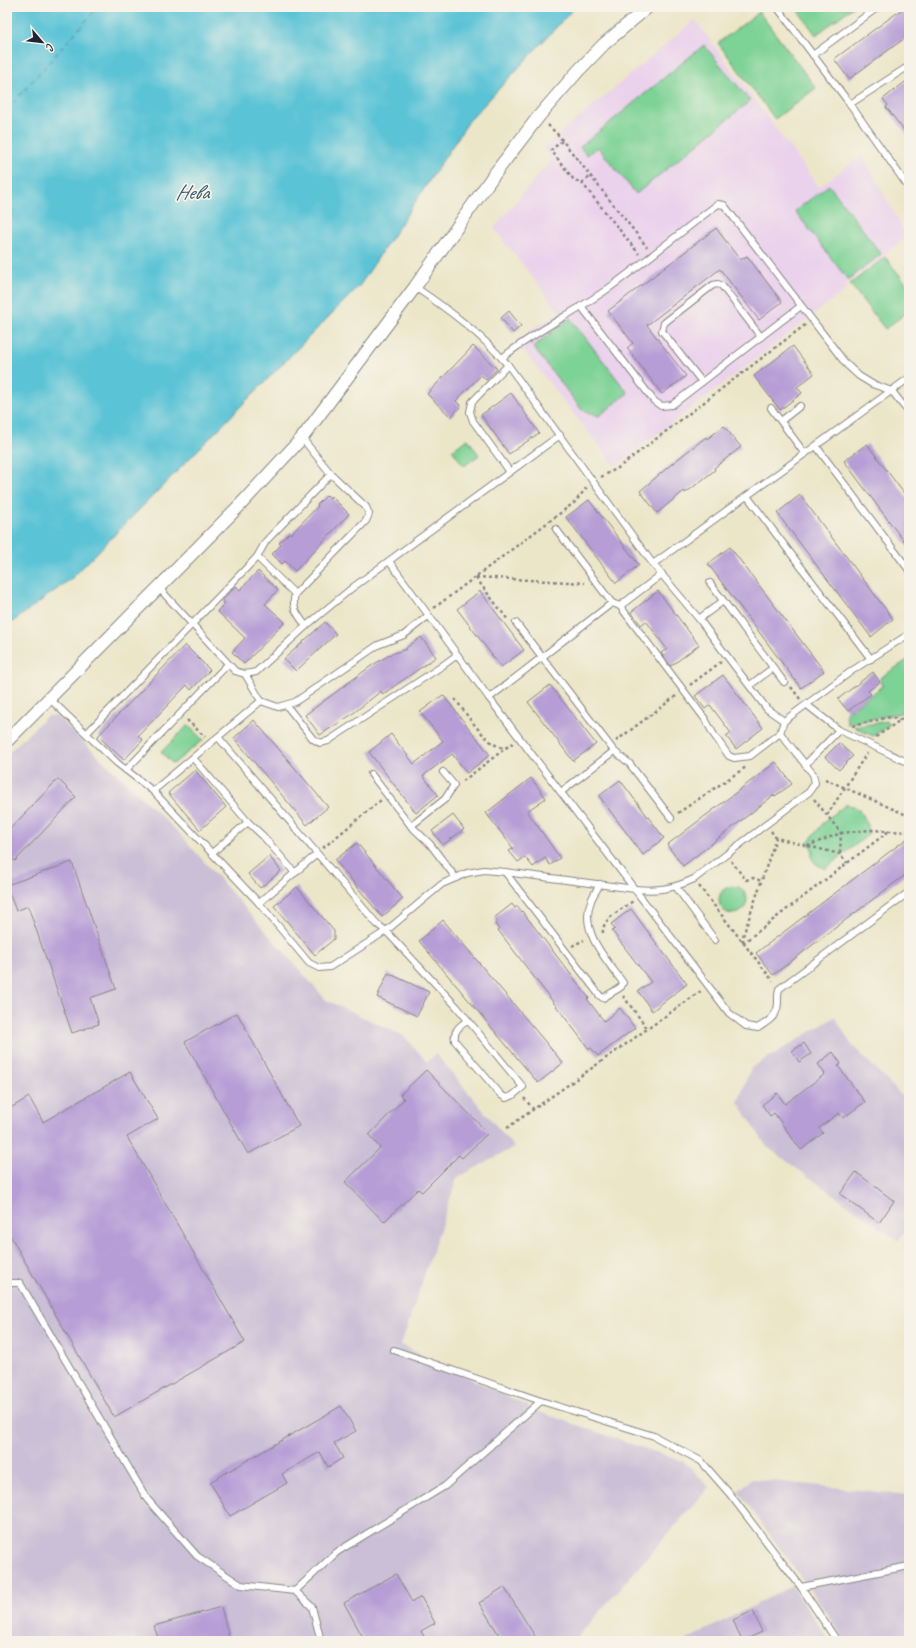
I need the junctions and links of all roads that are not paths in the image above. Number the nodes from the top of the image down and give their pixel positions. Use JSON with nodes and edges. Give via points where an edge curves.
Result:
{"nodes":[{"id":1,"x":648,"y":7,"type":"edge"},
{"id":2,"x":777,"y":7,"type":"edge"},
{"id":3,"x":878,"y":7,"type":"edge"},
{"id":4,"x":813,"y":55,"type":"junction"},
{"id":5,"x":909,"y":66,"type":"edge"},
{"id":6,"x":850,"y":104,"type":"junction"},
{"id":7,"x":909,"y":188,"type":"edge"},
{"id":8,"x":415,"y":287,"type":"junction"},
{"id":9,"x":581,"y":306,"type":"junction"},
{"id":10,"x":801,"y":306,"type":"junction"},
{"id":11,"x":761,"y":337,"type":"junction"},
{"id":12,"x":502,"y":358,"type":"junction"},
{"id":13,"x":508,"y":365,"type":"junction"},
{"id":14,"x":909,"y":378,"type":"edge"},
{"id":15,"x":702,"y":382,"type":"junction"},
{"id":16,"x":892,"y":391,"type":"junction"},
{"id":17,"x":800,"y":406,"type":"dead end"},
{"id":18,"x":771,"y":408,"type":"dead end"},
{"id":19,"x":909,"y":413,"type":"edge"},
{"id":20,"x":781,"y":421,"type":"junction"},
{"id":21,"x":560,"y":435,"type":"junction"},
{"id":22,"x":302,"y":438,"type":"junction"},
{"id":23,"x":816,"y":446,"type":"junction"},
{"id":24,"x":805,"y":454,"type":"junction"},
{"id":25,"x":510,"y":472,"type":"junction"},
{"id":26,"x":331,"y":474,"type":"junction"},
{"id":27,"x":747,"y":496,"type":"junction"},
{"id":28,"x":556,"y":529,"type":"dead end"},
{"id":29,"x":257,"y":557,"type":"junction"},
{"id":30,"x":389,"y":561,"type":"junction"},
{"id":31,"x":653,"y":564,"type":"junction"},
{"id":32,"x":909,"y":570,"type":"edge"},
{"id":33,"x":662,"y":574,"type":"junction"},
{"id":34,"x":710,"y":583,"type":"dead end"},
{"id":35,"x":158,"y":587,"type":"junction"},
{"id":36,"x":295,"y":594,"type":"junction"},
{"id":37,"x":723,"y":601,"type":"junction"},
{"id":38,"x":612,"y":603,"type":"junction"},
{"id":39,"x":620,"y":606,"type":"junction"},
{"id":40,"x":428,"y":616,"type":"junction"},
{"id":41,"x":699,"y":619,"type":"junction"},
{"id":42,"x":516,"y":623,"type":"dead end"},
{"id":43,"x":192,"y":624,"type":"junction"},
{"id":44,"x":306,"y":626,"type":"junction"},
{"id":45,"x":909,"y":634,"type":"edge"},
{"id":46,"x":457,"y":655,"type":"junction"},
{"id":47,"x":542,"y":657,"type":"junction"},
{"id":48,"x":870,"y":659,"type":"junction"},
{"id":49,"x":228,"y":664,"type":"junction"},
{"id":50,"x":773,"y":668,"type":"junction"},
{"id":51,"x":245,"y":674,"type":"junction"},
{"id":52,"x":784,"y":682,"type":"road end"},
{"id":53,"x":750,"y":686,"type":"junction"},
{"id":54,"x":50,"y":698,"type":"junction"},
{"id":55,"x":489,"y":698,"type":"junction"},
{"id":56,"x":261,"y":701,"type":"junction"},
{"id":57,"x":286,"y":704,"type":"junction"},
{"id":58,"x":807,"y":705,"type":"junction"},
{"id":59,"x":784,"y":721,"type":"junction"},
{"id":60,"x":839,"y":730,"type":"junction"},
{"id":61,"x":87,"y":733,"type":"junction"},
{"id":62,"x":780,"y":733,"type":"junction"},
{"id":63,"x":218,"y":737,"type":"junction"},
{"id":64,"x":7,"y":741,"type":"edge"},
{"id":65,"x":612,"y":749,"type":"junction"},
{"id":66,"x":193,"y":758,"type":"junction"},
{"id":67,"x":909,"y":763,"type":"edge"},
{"id":68,"x":805,"y":764,"type":"junction"},
{"id":69,"x":126,"y":770,"type":"junction"},
{"id":70,"x":444,"y":772,"type":"dead end"},
{"id":71,"x":371,"y":774,"type":"dead end"},
{"id":72,"x":153,"y":791,"type":"junction"},
{"id":73,"x":560,"y":792,"type":"junction"},
{"id":74,"x":670,"y":818,"type":"road end"},
{"id":75,"x":248,"y":822,"type":"junction"},
{"id":76,"x":411,"y":826,"type":"junction"},
{"id":77,"x":212,"y":853,"type":"junction"},
{"id":78,"x":317,"y":854,"type":"junction"},
{"id":79,"x":505,"y":872,"type":"junction"},
{"id":80,"x":295,"y":873,"type":"junction"},
{"id":81,"x":456,"y":878,"type":"junction"},
{"id":82,"x":600,"y":884,"type":"junction"},
{"id":83,"x":676,"y":887,"type":"junction"},
{"id":84,"x":635,"y":889,"type":"junction"},
{"id":85,"x":909,"y":892,"type":"edge"},
{"id":86,"x":259,"y":903,"type":"junction"},
{"id":87,"x":386,"y":931,"type":"junction"},
{"id":88,"x":715,"y":940,"type":"dead end"},
{"id":89,"x":468,"y":1020,"type":"junction"},
{"id":90,"x":7,"y":1283,"type":"edge"},
{"id":91,"x":394,"y":1350,"type":"dead end"},
{"id":92,"x":541,"y":1401,"type":"junction"},
{"id":93,"x":909,"y":1566,"type":"edge"},
{"id":94,"x":801,"y":1587,"type":"junction"},
{"id":95,"x":295,"y":1591,"type":"junction"},
{"id":96,"x":321,"y":1641,"type":"edge"},
{"id":97,"x":837,"y":1641,"type":"edge"}],
"edges":[{"from":1,"to":8,"type":"street","via":[[604,44],[539,116],[493,176]]},
{"from":2,"to":4,"type":"lane"},
{"from":3,"to":4,"type":"lane"},
{"from":4,"to":6,"type":"lane"},
{"from":5,"to":6,"type":"lane"},
{"from":6,"to":7,"type":"lane"},
{"from":8,"to":12,"type":"lane","via":[[465,323]]},
{"from":8,"to":22,"type":"street"},
{"from":9,"to":10,"type":"lane","via":[[718,204],[724,205]]},
{"from":9,"to":12,"type":"lane"},
{"from":9,"to":15,"type":"lane","via":[[654,401],[661,406],[672,405]]},
{"from":10,"to":11,"type":"lane"},
{"from":10,"to":16,"type":"lane","via":[[846,364],[872,384]]},
{"from":11,"to":15,"type":"lane"},
{"from":11,"to":15,"type":"lane","via":[[722,286],[713,285],[664,323],[662,331]]},
{"from":12,"to":13,"type":"lane"},
{"from":13,"to":21,"type":"lane"},
{"from":13,"to":25,"type":"lane","via":[[472,402],[470,412],[473,421]]},
{"from":14,"to":16,"type":"lane"},
{"from":16,"to":19,"type":"lane"},
{"from":16,"to":23,"type":"lane"},
{"from":17,"to":20,"type":"lane"},
{"from":18,"to":20,"type":"lane"},
{"from":20,"to":24,"type":"lane"},
{"from":21,"to":25,"type":"lane"},
{"from":21,"to":31,"type":"lane"},
{"from":22,"to":26,"type":"lane"},
{"from":22,"to":35,"type":"street","via":[[241,504]]},
{"from":23,"to":24,"type":"lane"},
{"from":23,"to":32,"type":"lane"},
{"from":24,"to":27,"type":"lane"},
{"from":25,"to":30,"type":"lane"},
{"from":26,"to":29,"type":"lane","via":[[266,541]]},
{"from":26,"to":36,"type":"lane","via":[[366,507],[369,514]]},
{"from":27,"to":31,"type":"lane"},
{"from":27,"to":48,"type":"lane"},
{"from":28,"to":38,"type":"lane"},
{"from":29,"to":36,"type":"lane"},
{"from":29,"to":43,"type":"lane"},
{"from":30,"to":40,"type":"lane"},
{"from":30,"to":44,"type":"lane"},
{"from":31,"to":33,"type":"lane"},
{"from":33,"to":39,"type":"lane"},
{"from":33,"to":41,"type":"lane"},
{"from":34,"to":37,"type":"lane"},
{"from":35,"to":43,"type":"lane"},
{"from":35,"to":54,"type":"street"},
{"from":36,"to":44,"type":"lane","via":[[294,610]]},
{"from":37,"to":41,"type":"lane"},
{"from":37,"to":50,"type":"lane"},
{"from":38,"to":39,"type":"lane"},
{"from":38,"to":47,"type":"lane"},
{"from":39,"to":62,"type":"lane","via":[[730,756],[750,756]]},
{"from":40,"to":46,"type":"lane"},
{"from":40,"to":57,"type":"lane","via":[[404,634],[378,645],[295,702]]},
{"from":41,"to":53,"type":"lane"},
{"from":42,"to":47,"type":"lane"},
{"from":43,"to":49,"type":"lane"},
{"from":43,"to":61,"type":"lane"},
{"from":44,"to":51,"type":"lane","via":[[256,672]]},
{"from":45,"to":48,"type":"lane"},
{"from":46,"to":55,"type":"lane"},
{"from":46,"to":57,"type":"lane","via":[[328,741],[320,743],[313,739]]},
{"from":47,"to":55,"type":"lane"},
{"from":47,"to":65,"type":"lane"},
{"from":48,"to":58,"type":"lane"},
{"from":49,"to":51,"type":"lane","via":[[235,671]]},
{"from":49,"to":69,"type":"lane"},
{"from":50,"to":52,"type":"lane"},
{"from":50,"to":53,"type":"lane"},
{"from":51,"to":56,"type":"lane"},
{"from":53,"to":59,"type":"lane","via":[[767,709]]},
{"from":54,"to":61,"type":"lane"},
{"from":54,"to":64,"type":"street"},
{"from":55,"to":73,"type":"lane"},
{"from":56,"to":57,"type":"lane","via":[[278,707]]},
{"from":56,"to":63,"type":"lane"},
{"from":58,"to":59,"type":"lane"},
{"from":58,"to":60,"type":"lane"},
{"from":59,"to":62,"type":"lane"},
{"from":60,"to":67,"type":"lane"},
{"from":60,"to":68,"type":"lane"},
{"from":61,"to":69,"type":"lane"},
{"from":62,"to":68,"type":"lane"},
{"from":63,"to":66,"type":"lane"},
{"from":63,"to":78,"type":"lane"},
{"from":65,"to":73,"type":"lane"},
{"from":65,"to":74,"type":"lane","via":[[629,763]]},
{"from":66,"to":72,"type":"lane"},
{"from":66,"to":75,"type":"lane"},
{"from":68,"to":83,"type":"lane","via":[[813,774],[815,783],[809,792],[694,879]]},
{"from":69,"to":72,"type":"lane"},
{"from":70,"to":76,"type":"lane","via":[[454,785],[445,799]]},
{"from":71,"to":76,"type":"lane"},
{"from":72,"to":77,"type":"lane"},
{"from":73,"to":84,"type":"lane"},
{"from":75,"to":77,"type":"lane"},
{"from":75,"to":80,"type":"lane"},
{"from":76,"to":81,"type":"lane","via":[[430,844]]},
{"from":77,"to":86,"type":"lane"},
{"from":78,"to":80,"type":"lane"},
{"from":78,"to":87,"type":"lane","via":[[377,924]]},
{"from":79,"to":81,"type":"lane","via":[[484,870]]},
{"from":79,"to":82,"type":"lane"},
{"from":79,"to":82,"type":"lane","via":[[603,998],[623,983],[593,939],[588,919],[590,902]]},
{"from":80,"to":86,"type":"lane"},
{"from":81,"to":87,"type":"lane","via":[[442,884]]},
{"from":82,"to":84,"type":"lane"},
{"from":83,"to":84,"type":"lane"},
{"from":83,"to":88,"type":"lane"},
{"from":84,"to":85,"type":"lane","via":[[729,1013],[746,1026],[758,1028],[774,1015],[779,989]]},
{"from":86,"to":87,"type":"lane","via":[[309,963],[319,968],[330,966]]},
{"from":87,"to":89,"type":"lane"},
{"from":89,"to":89,"type":"lane","via":[[523,1087],[512,1096],[506,1098],[500,1095],[456,1041],[456,1029]]},
{"from":90,"to":95,"type":"lane","via":[[20,1283],[146,1499],[197,1556],[241,1585]]},
{"from":91,"to":92,"type":"lane"},
{"from":92,"to":94,"type":"lane","via":[[654,1436],[701,1461],[729,1493]]},
{"from":92,"to":95,"type":"lane","via":[[445,1486],[337,1552]]},
{"from":93,"to":94,"type":"lane"},
{"from":94,"to":97,"type":"lane"},
{"from":95,"to":96,"type":"lane","via":[[312,1607]]}]}
